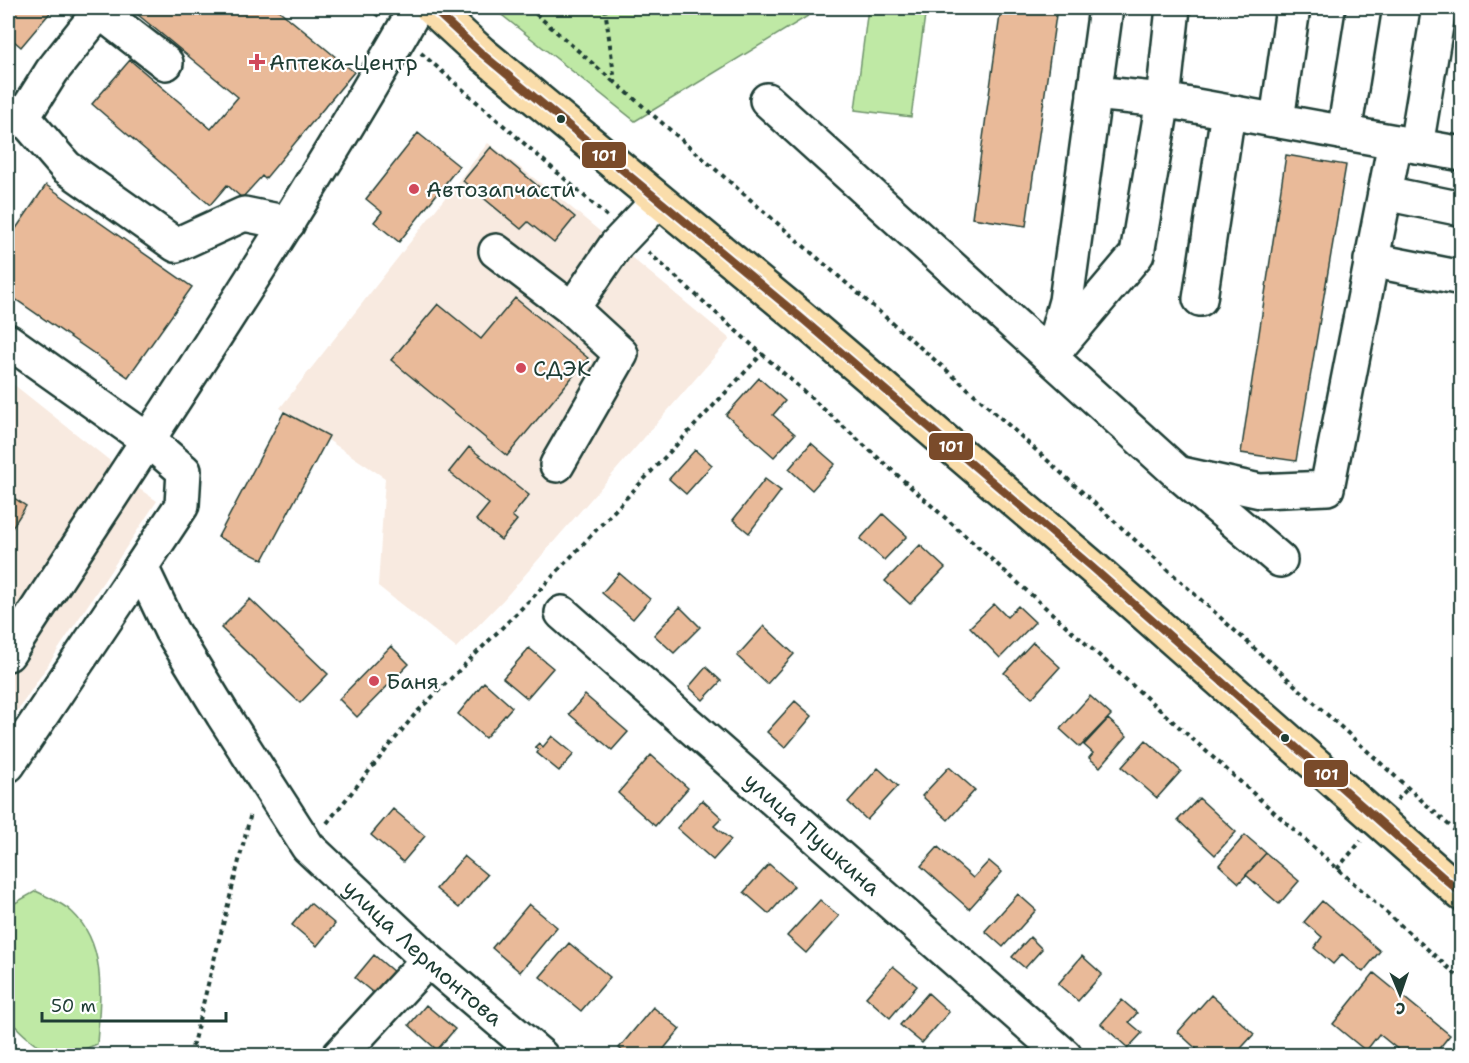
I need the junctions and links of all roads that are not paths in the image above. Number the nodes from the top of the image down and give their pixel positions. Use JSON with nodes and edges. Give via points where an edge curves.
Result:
{"nodes":[{"id":1,"x":432,"y":8,"type":"edge"},
{"id":2,"x":1106,"y":8,"type":"edge"},
{"id":3,"x":1173,"y":8,"type":"edge"},
{"id":4,"x":1293,"y":8,"type":"edge"},
{"id":5,"x":1364,"y":8,"type":"edge"},
{"id":6,"x":1439,"y":8,"type":"edge"},
{"id":7,"x":100,"y":9,"type":"edge"},
{"id":8,"x":408,"y":21,"type":"edge"},
{"id":9,"x":166,"y":63,"type":"dead end"},
{"id":10,"x":1094,"y":93,"type":"junction"},
{"id":11,"x":767,"y":100,"type":"dead end"},
{"id":12,"x":1163,"y":100,"type":"junction"},
{"id":13,"x":1228,"y":112,"type":"junction"},
{"id":14,"x":1277,"y":120,"type":"junction"},
{"id":15,"x":1344,"y":132,"type":"junction"},
{"id":16,"x":1406,"y":144,"type":"junction"},
{"id":17,"x":1461,"y":154,"type":"edge"},
{"id":18,"x":1385,"y":193,"type":"junction"},
{"id":19,"x":657,"y":201,"type":"junction"},
{"id":20,"x":1461,"y":209,"type":"edge"},
{"id":21,"x":288,"y":223,"type":"junction"},
{"id":22,"x":496,"y":251,"type":"dead end"},
{"id":23,"x":1371,"y":260,"type":"junction"},
{"id":24,"x":1457,"y":277,"type":"dead end"},
{"id":25,"x":1200,"y":299,"type":"dead end"},
{"id":26,"x":572,"y":309,"type":"junction"},
{"id":27,"x":8,"y":340,"type":"edge"},
{"id":28,"x":1050,"y":357,"type":"junction"},
{"id":29,"x":149,"y":441,"type":"junction"},
{"id":30,"x":557,"y":465,"type":"dead end"},
{"id":31,"x":1179,"y":474,"type":"junction"},
{"id":32,"x":1280,"y":560,"type":"dead end"},
{"id":33,"x":141,"y":567,"type":"junction"},
{"id":34,"x":562,"y":613,"type":"dead end"},
{"id":35,"x":8,"y":654,"type":"edge"},
{"id":36,"x":8,"y":765,"type":"edge"},
{"id":37,"x":1461,"y":894,"type":"edge"},
{"id":38,"x":428,"y":960,"type":"junction"},
{"id":39,"x":339,"y":1056,"type":"edge"},
{"id":40,"x":541,"y":1056,"type":"edge"},
{"id":41,"x":1065,"y":1056,"type":"edge"}],
"edges":[{"from":1,"to":19,"type":"main road"},
{"from":2,"to":10,"type":"street"},
{"from":3,"to":12,"type":"street"},
{"from":4,"to":14,"type":"street"},
{"from":5,"to":15,"type":"street"},
{"from":6,"to":16,"type":"street"},
{"from":7,"to":9,"type":"street"},
{"from":7,"to":21,"type":"street","via":[[52,71],[23,117],[66,167],[176,245],[244,214]]},
{"from":8,"to":21,"type":"street"},
{"from":10,"to":12,"type":"street"},
{"from":10,"to":28,"type":"street","via":[[1066,300]]},
{"from":11,"to":28,"type":"street"},
{"from":12,"to":13,"type":"street"},
{"from":12,"to":28,"type":"street","via":[[1137,254]]},
{"from":13,"to":14,"type":"street"},
{"from":13,"to":25,"type":"street"},
{"from":14,"to":15,"type":"street"},
{"from":15,"to":16,"type":"street"},
{"from":16,"to":17,"type":"street"},
{"from":16,"to":18,"type":"street"},
{"from":18,"to":20,"type":"street"},
{"from":18,"to":23,"type":"street"},
{"from":19,"to":26,"type":"street","via":[[627,233]]},
{"from":19,"to":37,"type":"main road","via":[[799,316],[1092,567]]},
{"from":21,"to":29,"type":"street"},
{"from":22,"to":26,"type":"street"},
{"from":23,"to":24,"type":"street"},
{"from":23,"to":31,"type":"street","via":[[1327,488],[1260,491]]},
{"from":26,"to":30,"type":"street","via":[[621,354]]},
{"from":27,"to":29,"type":"street"},
{"from":28,"to":31,"type":"street"},
{"from":29,"to":33,"type":"street","via":[[184,471],[182,505]]},
{"from":29,"to":35,"type":"street"},
{"from":31,"to":32,"type":"street"},
{"from":33,"to":36,"type":"street"},
{"from":33,"to":38,"type":"street","name":"улица Лермонтова","via":[[171,630],[308,847]]},
{"from":34,"to":41,"type":"street","name":"улица Пушкина"},
{"from":38,"to":39,"type":"street"},
{"from":38,"to":40,"type":"street","name":"улица Лермонтова"}]}
